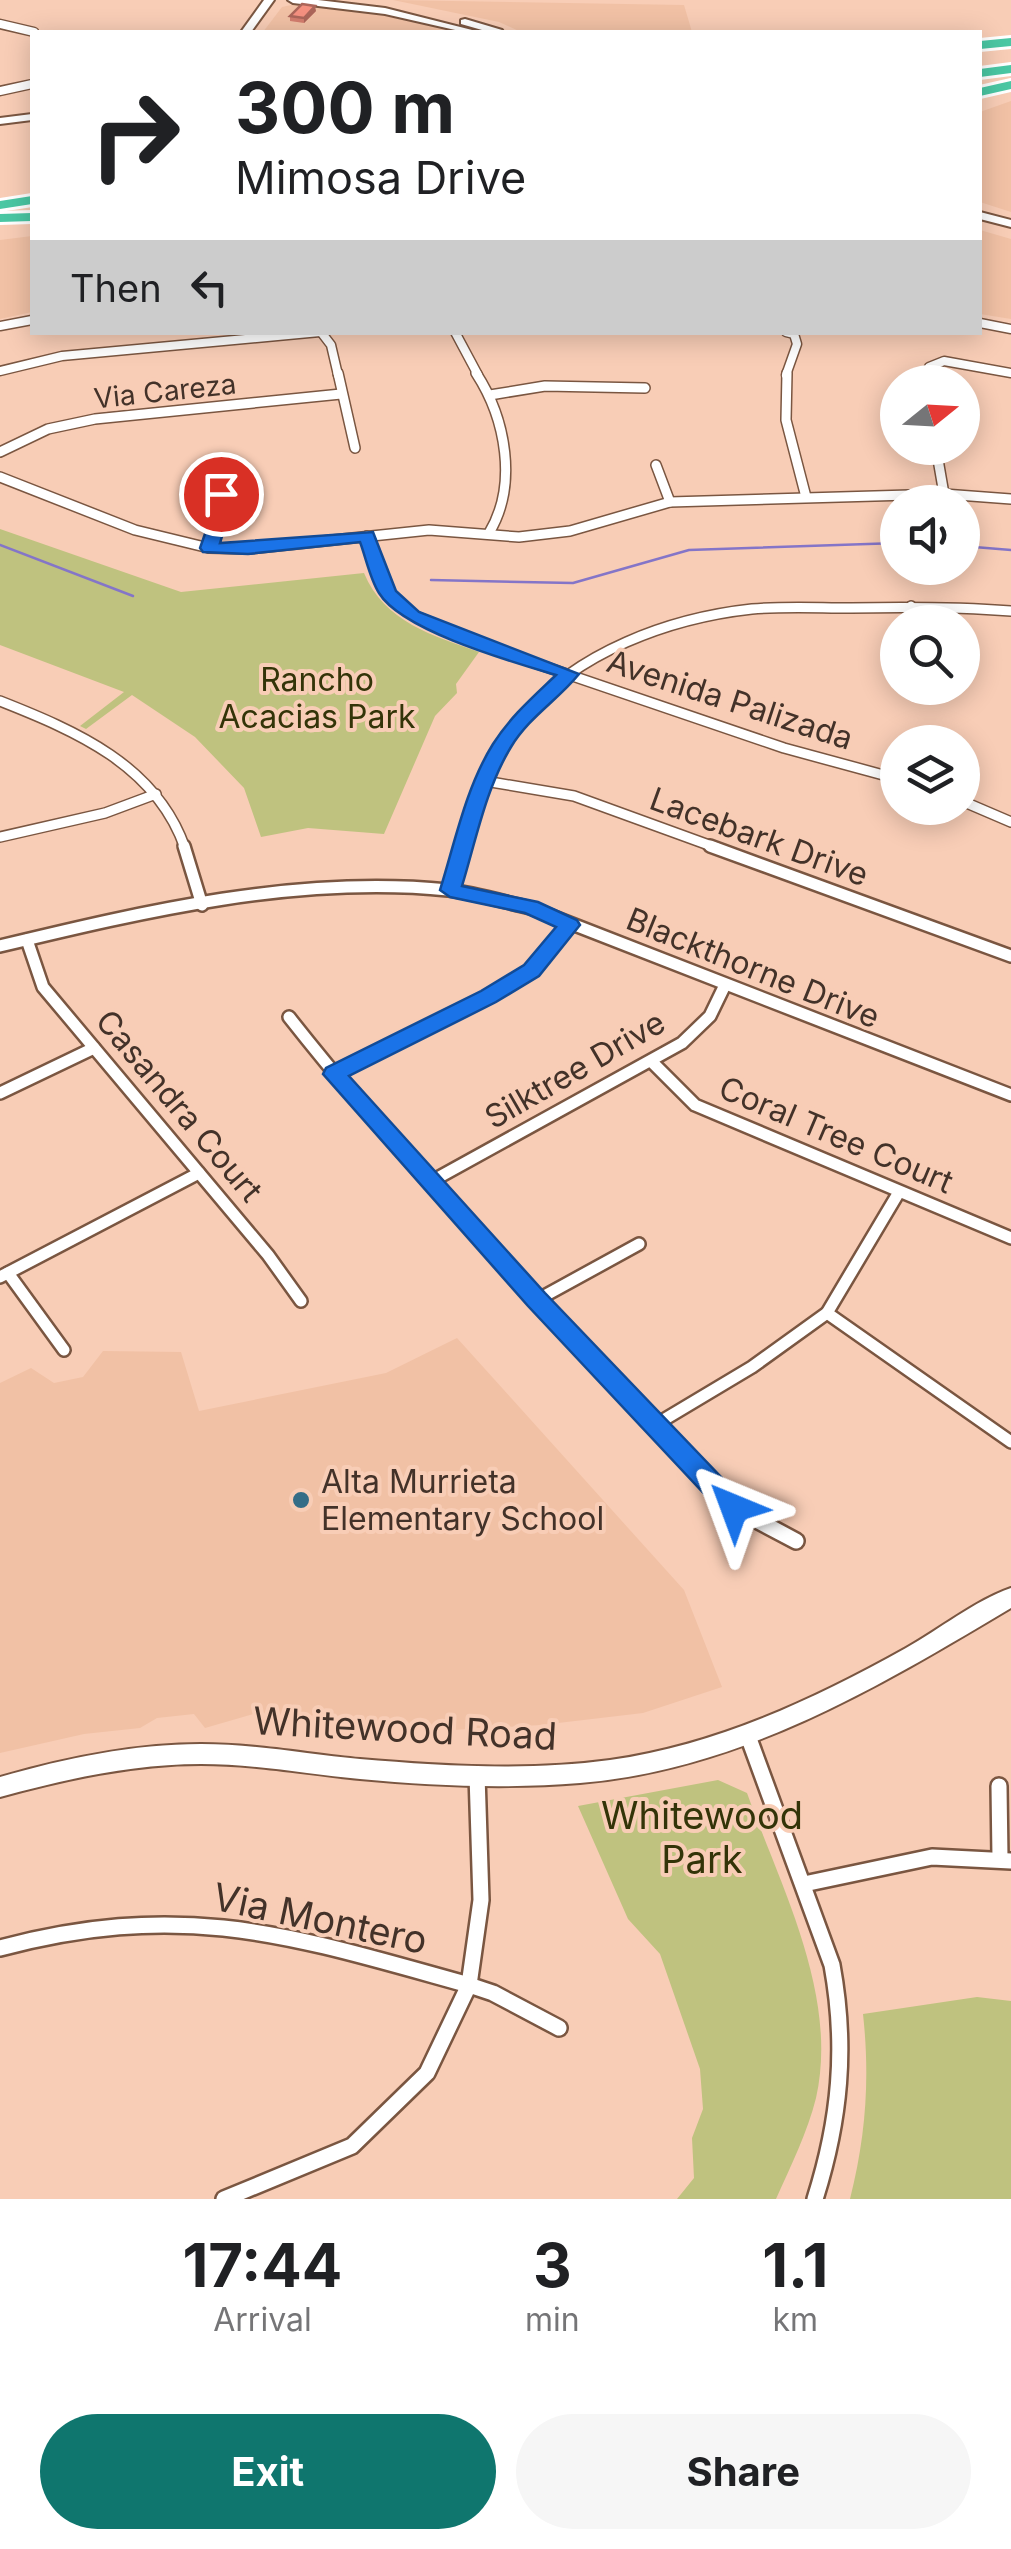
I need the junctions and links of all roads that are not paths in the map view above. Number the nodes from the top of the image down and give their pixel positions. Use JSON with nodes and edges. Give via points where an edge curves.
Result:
{"nodes":[{"id":1,"x":270,"y":0,"type":"edge"},
{"id":2,"x":293,"y":0,"type":"edge"},
{"id":3,"x":348,"y":0,"type":"edge"},
{"id":4,"x":453,"y":22,"type":"junction"},
{"id":5,"x":0,"y":24,"type":"edge"},
{"id":6,"x":248,"y":30,"type":"edge"},
{"id":7,"x":471,"y":30,"type":"edge"},
{"id":8,"x":480,"y":30,"type":"edge"},
{"id":9,"x":489,"y":30,"type":"edge"},
{"id":10,"x":30,"y":31,"type":"edge"},
{"id":11,"x":1011,"y":42,"type":"edge"},
{"id":12,"x":982,"y":45,"type":"edge"},
{"id":13,"x":1011,"y":56,"type":"edge"},
{"id":14,"x":982,"y":61,"type":"edge"},
{"id":15,"x":1011,"y":69,"type":"edge"},
{"id":16,"x":982,"y":74,"type":"edge"},
{"id":17,"x":30,"y":84,"type":"edge"},
{"id":18,"x":1011,"y":85,"type":"edge"},
{"id":19,"x":0,"y":91,"type":"edge"},
{"id":20,"x":982,"y":92,"type":"edge"},
{"id":21,"x":30,"y":116,"type":"edge"},
{"id":22,"x":0,"y":121,"type":"edge"},
{"id":23,"x":0,"y":205,"type":"edge"},
{"id":24,"x":30,"y":206,"type":"edge"},
{"id":25,"x":30,"y":206,"type":"edge"},
{"id":26,"x":982,"y":216,"type":"edge"},
{"id":27,"x":0,"y":218,"type":"edge"},
{"id":28,"x":1011,"y":224,"type":"edge"},
{"id":29,"x":30,"y":320,"type":"edge"},
{"id":30,"x":982,"y":323,"type":"edge"},
{"id":31,"x":0,"y":326,"type":"edge"},
{"id":32,"x":1011,"y":330,"type":"edge"},
{"id":33,"x":288,"y":335,"type":"edge"},
{"id":34,"x":323,"y":335,"type":"edge"},
{"id":35,"x":794,"y":335,"type":"edge"},
{"id":36,"x":456,"y":336,"type":"edge"},
{"id":37,"x":935,"y":365,"type":"edge"},
{"id":38,"x":965,"y":365,"type":"edge"},
{"id":39,"x":980,"y":368,"type":"edge"},
{"id":40,"x":0,"y":372,"type":"edge"},
{"id":41,"x":1011,"y":374,"type":"edge"},
{"id":42,"x":645,"y":388,"type":"dead end"},
{"id":43,"x":341,"y":394,"type":"junction"},
{"id":44,"x":490,"y":395,"type":"junction"},
{"id":45,"x":355,"y":448,"type":"dead end"},
{"id":46,"x":0,"y":452,"type":"edge"},
{"id":47,"x":656,"y":465,"type":"dead end"},
{"id":48,"x":0,"y":476,"type":"edge"},
{"id":49,"x":221,"y":494,"type":"dead end"},
{"id":50,"x":880,"y":495,"type":"edge"},
{"id":51,"x":806,"y":497,"type":"junction"},
{"id":52,"x":980,"y":497,"type":"edge"},
{"id":53,"x":1011,"y":499,"type":"edge"},
{"id":54,"x":670,"y":502,"type":"junction"},
{"id":55,"x":489,"y":533,"type":"junction"},
{"id":56,"x":367,"y":536,"type":"junction"},
{"id":57,"x":209,"y":548,"type":"junction"},
{"id":58,"x":880,"y":607,"type":"edge"},
{"id":59,"x":980,"y":609,"type":"edge"},
{"id":60,"x":1011,"y":611,"type":"edge"},
{"id":61,"x":569,"y":674,"type":"junction"},
{"id":62,"x":0,"y":700,"type":"edge"},
{"id":63,"x":880,"y":773,"type":"edge"},
{"id":64,"x":485,"y":781,"type":"junction"},
{"id":65,"x":156,"y":794,"type":"junction"},
{"id":66,"x":980,"y":809,"type":"edge"},
{"id":67,"x":1011,"y":822,"type":"edge"},
{"id":68,"x":0,"y":837,"type":"edge"},
{"id":69,"x":450,"y":890,"type":"junction"},
{"id":70,"x":202,"y":905,"type":"junction"},
{"id":71,"x":570,"y":925,"type":"junction"},
{"id":72,"x":27,"y":940,"type":"junction"},
{"id":73,"x":0,"y":946,"type":"edge"},
{"id":74,"x":1011,"y":956,"type":"edge"},
{"id":75,"x":725,"y":986,"type":"junction"},
{"id":76,"x":289,"y":1017,"type":"dead end"},
{"id":77,"x":94,"y":1048,"type":"junction"},
{"id":78,"x":652,"y":1062,"type":"junction"},
{"id":79,"x":334,"y":1074,"type":"junction"},
{"id":80,"x":0,"y":1093,"type":"edge"},
{"id":81,"x":1011,"y":1095,"type":"edge"},
{"id":82,"x":199,"y":1173,"type":"junction"},
{"id":83,"x":432,"y":1180,"type":"junction"},
{"id":84,"x":899,"y":1192,"type":"junction"},
{"id":85,"x":1011,"y":1238,"type":"edge"},
{"id":86,"x":639,"y":1244,"type":"dead end"},
{"id":87,"x":4,"y":1275,"type":"edge"},
{"id":88,"x":537,"y":1300,"type":"junction"},
{"id":89,"x":301,"y":1301,"type":"dead end"},
{"id":90,"x":827,"y":1314,"type":"junction"},
{"id":91,"x":64,"y":1350,"type":"dead end"},
{"id":92,"x":655,"y":1425,"type":"junction"},
{"id":93,"x":1011,"y":1442,"type":"edge"},
{"id":94,"x":796,"y":1540,"type":"dead end"},
{"id":95,"x":1011,"y":1598,"type":"edge"},
{"id":96,"x":748,"y":1736,"type":"junction"},
{"id":97,"x":477,"y":1774,"type":"junction"},
{"id":98,"x":0,"y":1786,"type":"edge"},
{"id":99,"x":999,"y":1786,"type":"dead end"},
{"id":100,"x":1006,"y":1859,"type":"edge"},
{"id":101,"x":804,"y":1884,"type":"junction"},
{"id":102,"x":0,"y":1948,"type":"edge"},
{"id":103,"x":469,"y":1985,"type":"junction"},
{"id":104,"x":559,"y":2028,"type":"dead end"},
{"id":105,"x":224,"y":2199,"type":"edge"},
{"id":106,"x":815,"y":2199,"type":"edge"}],
"edges":[{"from":1,"to":6,"type":"main road"},
{"from":2,"to":4,"type":"main road"},
{"from":3,"to":4,"type":"main road"},
{"from":4,"to":7,"type":"main road"},
{"from":4,"to":8,"type":"main road"},
{"from":4,"to":9,"type":"main road"},
{"from":5,"to":10,"type":"street"},
{"from":11,"to":12,"type":"highway"},
{"from":13,"to":14,"type":"highway"},
{"from":15,"to":16,"type":"highway"},
{"from":17,"to":19,"type":"street"},
{"from":18,"to":20,"type":"highway"},
{"from":21,"to":22,"type":"main road"},
{"from":23,"to":24,"type":"highway"},
{"from":25,"to":27,"type":"highway"},
{"from":26,"to":28,"type":"main road"},
{"from":29,"to":31,"type":"street"},
{"from":30,"to":32,"type":"street"},
{"from":33,"to":40,"type":"street","via":[[62,356]]},
{"from":34,"to":43,"type":"street","via":[[331,345]]},
{"from":35,"to":51,"type":"street","via":[[783,408]]},
{"from":36,"to":44,"type":"street"},
{"from":37,"to":38,"type":"street"},
{"from":39,"to":41,"type":"street"},
{"from":42,"to":44,"type":"street","via":[[545,386]]},
{"from":43,"to":45,"type":"street"},
{"from":43,"to":46,"type":"street","name":"Via Careza","via":[[94,420],[48,429]]},
{"from":44,"to":55,"type":"street","via":[[501,426],[505,490]]},
{"from":47,"to":54,"type":"street"},
{"from":48,"to":57,"type":"street","via":[[135,530]]},
{"from":49,"to":57,"type":"street"},
{"from":50,"to":51,"type":"street"},
{"from":51,"to":54,"type":"street"},
{"from":52,"to":53,"type":"street"},
{"from":54,"to":55,"type":"street","via":[[570,531]]},
{"from":55,"to":56,"type":"street"},
{"from":56,"to":57,"type":"street"},
{"from":56,"to":61,"type":"street","name":"Avenida Palizada","via":[[388,593],[412,616]]},
{"from":58,"to":61,"type":"street","via":[[708,617],[597,654]]},
{"from":59,"to":60,"type":"street"},
{"from":61,"to":63,"type":"street","name":"Avenida Palizada","via":[[784,748]]},
{"from":61,"to":64,"type":"street","via":[[526,713]]},
{"from":62,"to":65,"type":"street","via":[[96,743]]},
{"from":64,"to":69,"type":"street"},
{"from":64,"to":74,"type":"street","name":"Lacebark Drive","via":[[574,796]]},
{"from":65,"to":68,"type":"street"},
{"from":65,"to":70,"type":"street","via":[[176,826]]},
{"from":66,"to":67,"type":"street"},
{"from":69,"to":70,"type":"street","name":"Blackthorne Drive","via":[[364,886]]},
{"from":69,"to":71,"type":"street","name":"Blackthorne Drive","via":[[531,908]]},
{"from":70,"to":72,"type":"street","name":"Blackthorne Drive"},
{"from":71,"to":75,"type":"street","name":"Blackthorne Drive"},
{"from":71,"to":79,"type":"street","via":[[532,970]]},
{"from":72,"to":73,"type":"street","name":"Blackthorne Drive"},
{"from":72,"to":77,"type":"street","name":"Casandra Court","via":[[43,986]]},
{"from":75,"to":78,"type":"street","name":"Silktree Drive","via":[[710,1016]]},
{"from":75,"to":81,"type":"street","name":"Blackthorne Drive"},
{"from":76,"to":79,"type":"street"},
{"from":77,"to":80,"type":"street"},
{"from":77,"to":82,"type":"street","name":"Casandra Court"},
{"from":78,"to":83,"type":"street","name":"Silktree Drive"},
{"from":78,"to":84,"type":"street","name":"Coral Tree Court","via":[[695,1105]]},
{"from":79,"to":83,"type":"street"},
{"from":82,"to":87,"type":"street"},
{"from":82,"to":89,"type":"street","name":"Casandra Court"},
{"from":83,"to":88,"type":"street"},
{"from":84,"to":85,"type":"street","name":"Coral Tree Court"},
{"from":84,"to":90,"type":"street"},
{"from":86,"to":88,"type":"street"},
{"from":87,"to":91,"type":"street"},
{"from":88,"to":92,"type":"street"},
{"from":90,"to":92,"type":"street"},
{"from":90,"to":93,"type":"street"},
{"from":92,"to":94,"type":"street","via":[[734,1508]]},
{"from":95,"to":96,"type":"main road","name":"Whitewood Road"},
{"from":96,"to":97,"type":"main road","name":"Whitewood Road","via":[[614,1770]]},
{"from":96,"to":101,"type":"street"},
{"from":97,"to":98,"type":"main road","name":"Whitewood Road","via":[[198,1754],[97,1764]]},
{"from":97,"to":103,"type":"street","via":[[481,1900]]},
{"from":99,"to":100,"type":"street"},
{"from":100,"to":101,"type":"street","via":[[947,1854]]},
{"from":101,"to":106,"type":"street","via":[[832,1965],[844,2060],[834,2142]]},
{"from":102,"to":103,"type":"street","name":"Via Montero","via":[[110,1925],[205,1924],[255,1930]]},
{"from":103,"to":104,"type":"street","name":"Via Montero"},
{"from":103,"to":105,"type":"street","via":[[427,2073],[352,2146]]}]}
